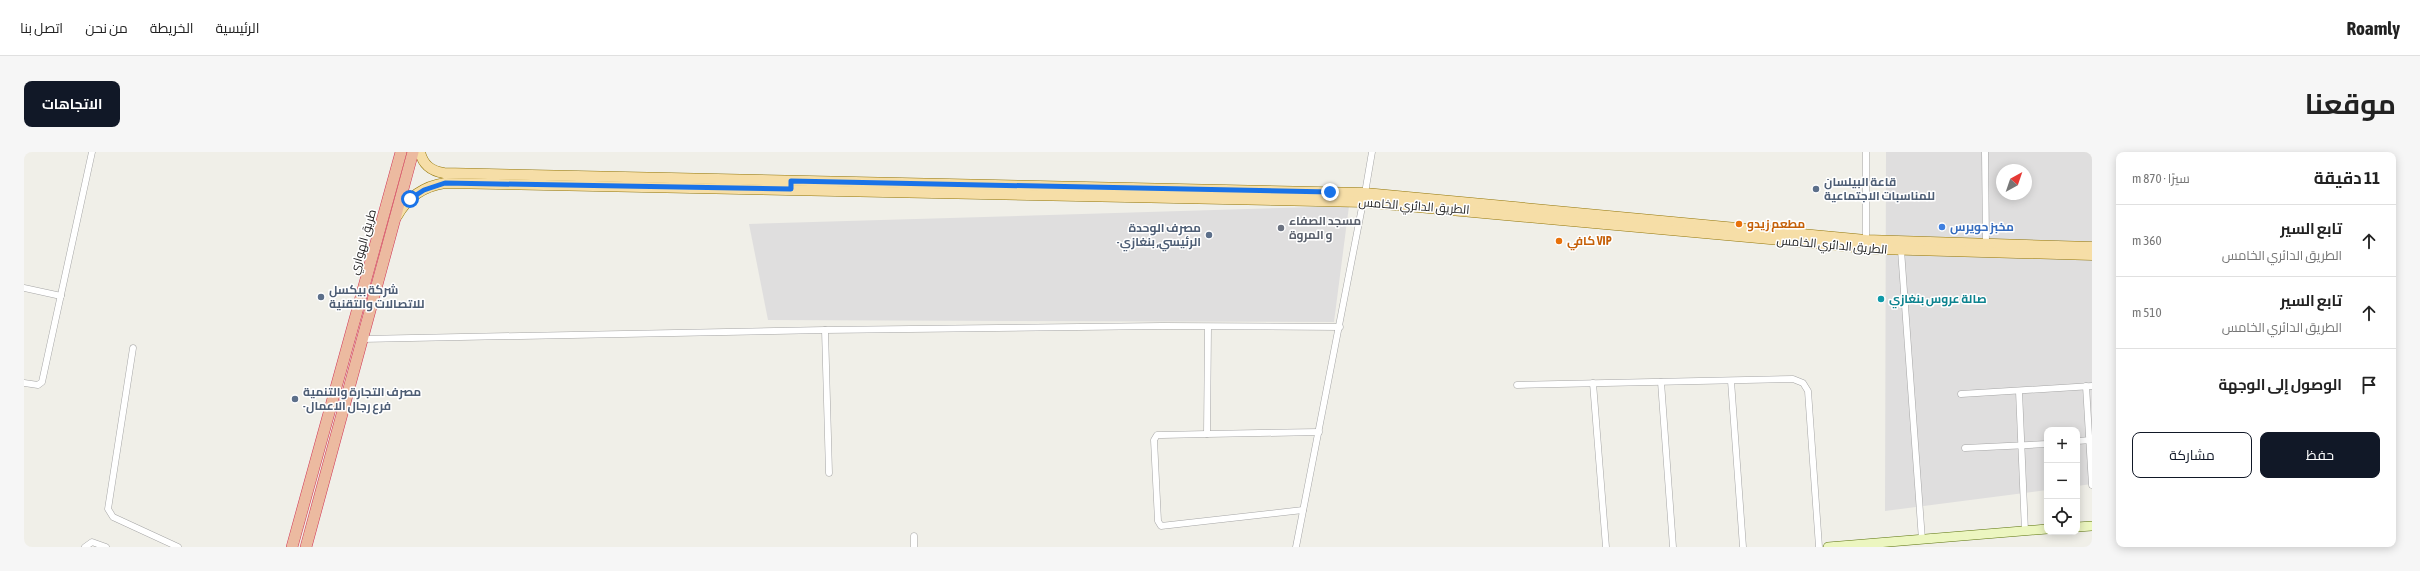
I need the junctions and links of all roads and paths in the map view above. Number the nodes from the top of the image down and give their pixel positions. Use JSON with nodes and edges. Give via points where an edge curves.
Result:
{"nodes":[{"id":1,"x":92,"y":152,"type":"edge"},
{"id":2,"x":401,"y":152,"type":"edge"},
{"id":3,"x":413,"y":152,"type":"edge"},
{"id":4,"x":420,"y":152,"type":"edge"},
{"id":5,"x":1372,"y":152,"type":"edge"},
{"id":6,"x":1866,"y":152,"type":"edge"},
{"id":7,"x":1985,"y":152,"type":"edge"},
{"id":8,"x":791,"y":185,"type":"junction"},
{"id":9,"x":1364,"y":197,"type":"junction"},
{"id":10,"x":394,"y":225,"type":"junction"},
{"id":11,"x":1866,"y":240,"type":"junction"},
{"id":12,"x":1986,"y":244,"type":"junction"},
{"id":13,"x":2092,"y":247,"type":"edge"},
{"id":14,"x":2011,"y":249,"type":"junction"},
{"id":15,"x":1901,"y":250,"type":"junction"},
{"id":16,"x":2092,"y":255,"type":"edge"},
{"id":17,"x":24,"y":288,"type":"edge"},
{"id":18,"x":61,"y":296,"type":"junction"},
{"id":19,"x":1340,"y":327,"type":"junction"},
{"id":20,"x":1208,"y":328,"type":"junction"},
{"id":21,"x":825,"y":330,"type":"junction"},
{"id":22,"x":362,"y":339,"type":"junction"},
{"id":23,"x":132,"y":348,"type":"dead end"},
{"id":24,"x":1731,"y":381,"type":"junction"},
{"id":25,"x":1661,"y":382,"type":"junction"},
{"id":26,"x":24,"y":383,"type":"edge"},
{"id":27,"x":1593,"y":383,"type":"junction"},
{"id":28,"x":1517,"y":385,"type":"dead end"},
{"id":29,"x":2089,"y":386,"type":"edge"},
{"id":30,"x":2019,"y":391,"type":"junction"},
{"id":31,"x":1961,"y":394,"type":"dead end"},
{"id":32,"x":333,"y":398,"type":"junction"},
{"id":33,"x":345,"y":401,"type":"junction"},
{"id":34,"x":1319,"y":432,"type":"junction"},
{"id":35,"x":1207,"y":434,"type":"junction"},
{"id":36,"x":2091,"y":440,"type":"edge"},
{"id":37,"x":2080,"y":441,"type":"edge"},
{"id":38,"x":2044,"y":444,"type":"edge"},
{"id":39,"x":2023,"y":445,"type":"junction"},
{"id":40,"x":1965,"y":448,"type":"dead end"},
{"id":41,"x":829,"y":474,"type":"dead end"},
{"id":42,"x":2092,"y":485,"type":"edge"},
{"id":43,"x":1303,"y":510,"type":"junction"},
{"id":44,"x":2092,"y":526,"type":"edge"},
{"id":45,"x":2080,"y":527,"type":"edge"},
{"id":46,"x":2044,"y":529,"type":"edge"},
{"id":47,"x":2025,"y":531,"type":"junction"},
{"id":48,"x":914,"y":536,"type":"dead end"},
{"id":49,"x":1922,"y":540,"type":"junction"},
{"id":50,"x":1866,"y":546,"type":"edge"},
{"id":51,"x":85,"y":547,"type":"edge"},
{"id":52,"x":106,"y":547,"type":"edge"},
{"id":53,"x":178,"y":547,"type":"edge"},
{"id":54,"x":292,"y":547,"type":"edge"},
{"id":55,"x":306,"y":547,"type":"edge"},
{"id":56,"x":914,"y":547,"type":"edge"},
{"id":57,"x":1296,"y":547,"type":"edge"},
{"id":58,"x":1606,"y":547,"type":"edge"},
{"id":59,"x":1673,"y":547,"type":"edge"},
{"id":60,"x":1743,"y":547,"type":"edge"},
{"id":61,"x":1819,"y":547,"type":"edge"},
{"id":62,"x":1828,"y":547,"type":"edge"}],
"edges":[{"from":1,"to":18,"type":"street"},
{"from":2,"to":32,"type":"highway","name":"طريق الهواري"},
{"from":3,"to":10,"type":"highway","name":"طريق الهواري"},
{"from":4,"to":8,"type":"main road","name":"الطريق الدائري الخامس","via":[[429,168],[444,173]]},
{"from":5,"to":9,"type":"street"},
{"from":6,"to":11,"type":"street"},
{"from":7,"to":12,"type":"street"},
{"from":8,"to":9,"type":"main road","name":"الطريق الدائري الخامس"},
{"from":8,"to":10,"type":"main road","name":"الطريق الدائري الخامس","via":[[445,183],[431,186],[417,194],[400,211]]},
{"from":9,"to":11,"type":"main road","name":"الطريق الدائري الخامس"},
{"from":9,"to":15,"type":"main road","name":"الطريق الدائري الخامس"},
{"from":9,"to":19,"type":"street"},
{"from":10,"to":22,"type":"highway","name":"طريق الهواري"},
{"from":11,"to":12,"type":"main road","name":"الطريق الدائري الخامس"},
{"from":12,"to":14,"type":"main road","name":"الطريق الدائري الخامس"},
{"from":13,"to":14,"type":"main road","name":"الطريق الدائري الخامس"},
{"from":14,"to":15,"type":"main road","name":"الطريق الدائري الخامس"},
{"from":14,"to":16,"type":"main road","name":"الطريق الدائري الخامس"},
{"from":15,"to":49,"type":"street"},
{"from":17,"to":18,"type":"street"},
{"from":18,"to":26,"type":"street","via":[[42,382],[38,385]]},
{"from":19,"to":20,"type":"street"},
{"from":19,"to":34,"type":"street"},
{"from":20,"to":21,"type":"street"},
{"from":20,"to":35,"type":"street"},
{"from":21,"to":22,"type":"street"},
{"from":21,"to":41,"type":"street"},
{"from":22,"to":33,"type":"highway","name":"طريق الهواري"},
{"from":23,"to":53,"type":"street","via":[[108,509],[113,517]]},
{"from":24,"to":25,"type":"street"},
{"from":24,"to":60,"type":"street"},
{"from":24,"to":61,"type":"street","via":[[1793,379],[1803,383],[1808,391]]},
{"from":25,"to":27,"type":"street"},
{"from":25,"to":59,"type":"street"},
{"from":27,"to":28,"type":"street"},
{"from":27,"to":58,"type":"street"},
{"from":29,"to":30,"type":"street"},
{"from":29,"to":36,"type":"street"},
{"from":30,"to":31,"type":"street"},
{"from":30,"to":39,"type":"street"},
{"from":32,"to":33,"type":"highway"},
{"from":32,"to":54,"type":"highway","name":"طريق الهواري"},
{"from":33,"to":55,"type":"highway","name":"طريق الهواري"},
{"from":34,"to":35,"type":"street"},
{"from":34,"to":43,"type":"street"},
{"from":35,"to":43,"type":"street","via":[[1162,434],[1157,435],[1154,440],[1158,521],[1161,526]]},
{"from":36,"to":37,"type":"street"},
{"from":36,"to":42,"type":"street"},
{"from":38,"to":39,"type":"street"},
{"from":39,"to":40,"type":"street"},
{"from":39,"to":47,"type":"street"},
{"from":43,"to":57,"type":"street"},
{"from":44,"to":45,"type":"main road"},
{"from":46,"to":47,"type":"main road"},
{"from":47,"to":49,"type":"main road"},
{"from":48,"to":56,"type":"street"},
{"from":49,"to":50,"type":"main road"},
{"from":50,"to":62,"type":"main road"},
{"from":51,"to":52,"type":"street","via":[[92,542]]}]}
